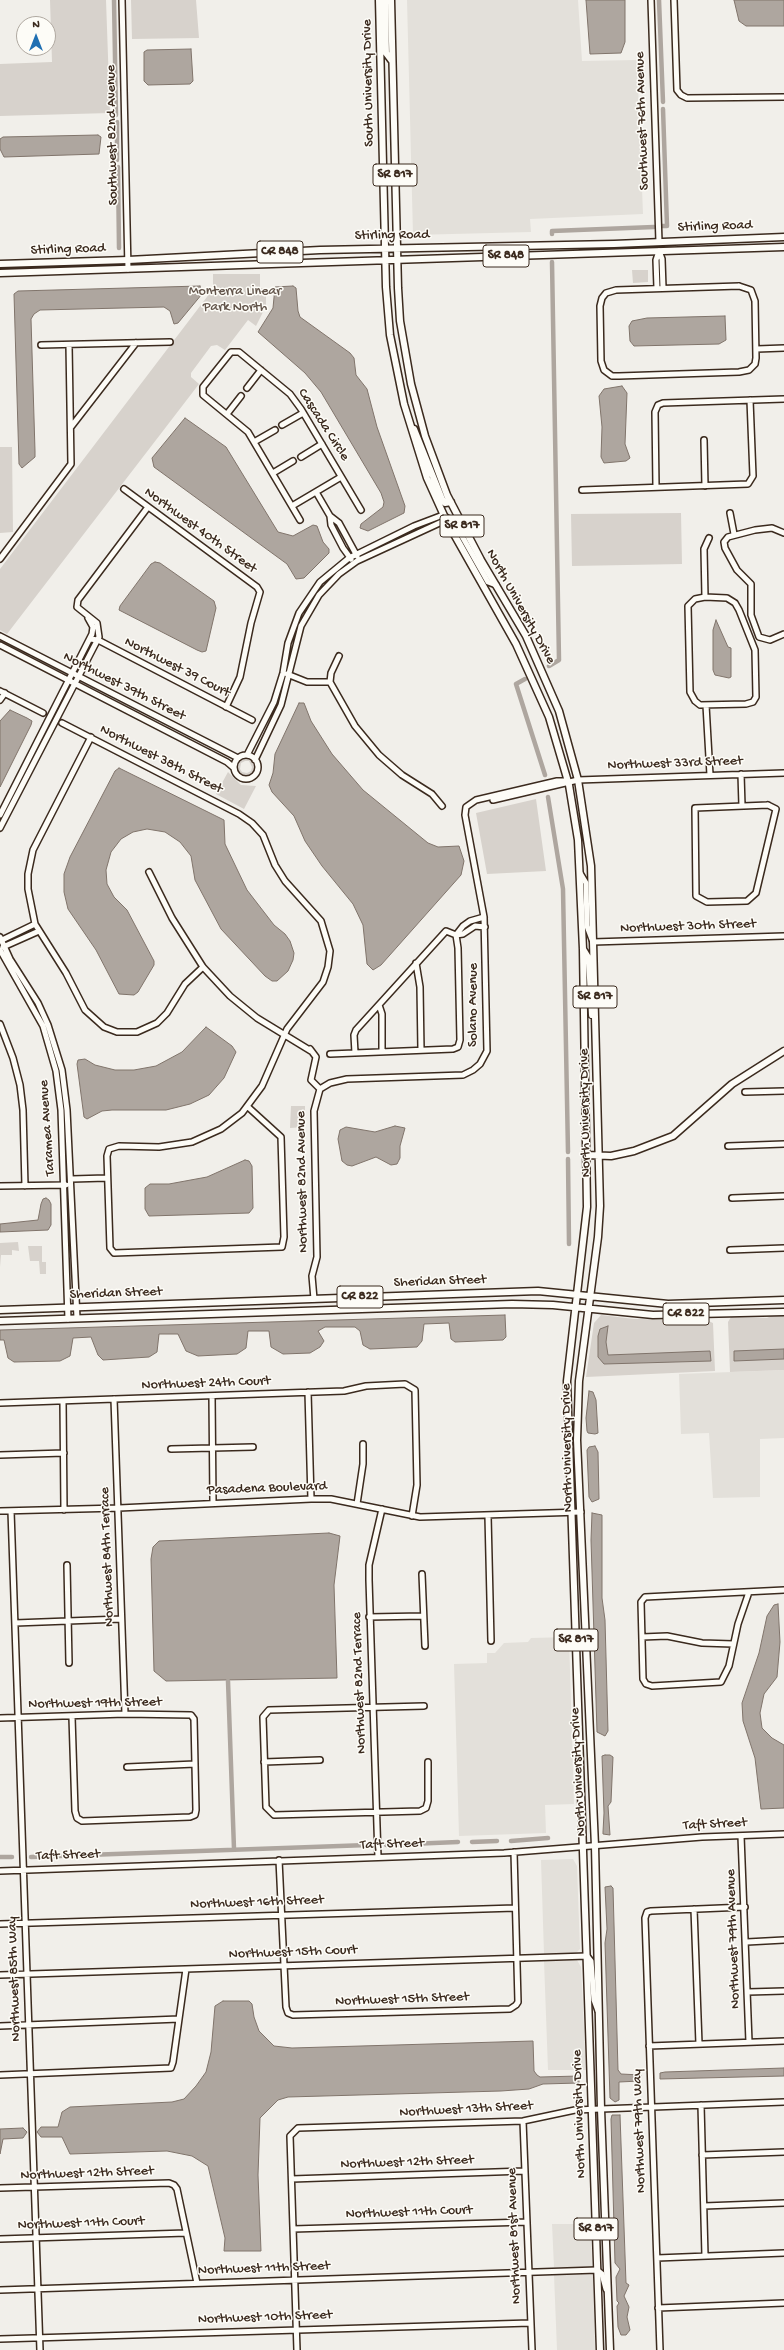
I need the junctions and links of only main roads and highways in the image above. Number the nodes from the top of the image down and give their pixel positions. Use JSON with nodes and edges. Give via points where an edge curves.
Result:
{"nodes":[{"id":1,"x":379,"y":0,"type":"edge"},
{"id":2,"x":385,"y":0,"type":"edge"},
{"id":3,"x":391,"y":0,"type":"edge"},
{"id":4,"x":392,"y":62,"type":"junction"},
{"id":5,"x":784,"y":237,"type":"edge"},
{"id":6,"x":671,"y":241,"type":"junction"},
{"id":7,"x":578,"y":244,"type":"junction"},
{"id":8,"x":784,"y":247,"type":"edge"},
{"id":9,"x":385,"y":248,"type":"junction"},
{"id":10,"x":396,"y":248,"type":"junction"},
{"id":11,"x":659,"y":251,"type":"junction"},
{"id":12,"x":567,"y":254,"type":"junction"},
{"id":13,"x":397,"y":260,"type":"junction"},
{"id":14,"x":385,"y":261,"type":"junction"},
{"id":15,"x":0,"y":264,"type":"edge"},
{"id":16,"x":1,"y":273,"type":"edge"},
{"id":17,"x":408,"y":419,"type":"junction"},
{"id":18,"x":451,"y":502,"type":"junction"},
{"id":19,"x":582,"y":949,"type":"junction"},
{"id":20,"x":595,"y":1021,"type":"junction"},
{"id":21,"x":784,"y":1051,"type":"edge"},
{"id":22,"x":587,"y":1155,"type":"junction"},
{"id":23,"x":599,"y":1156,"type":"junction"},
{"id":24,"x":577,"y":1294,"type":"junction"},
{"id":25,"x":590,"y":1296,"type":"junction"},
{"id":26,"x":784,"y":1300,"type":"edge"},
{"id":27,"x":575,"y":1307,"type":"junction"},
{"id":28,"x":588,"y":1309,"type":"junction"},
{"id":29,"x":0,"y":1310,"type":"edge"},
{"id":30,"x":784,"y":1312,"type":"edge"},
{"id":31,"x":0,"y":1321,"type":"edge"},
{"id":32,"x":600,"y":2350,"type":"edge"},
{"id":33,"x":610,"y":2350,"type":"edge"}],
"edges":[{"from":1,"to":9,"type":"main road","name":"South University Drive","number":"SR 817"},
{"from":2,"to":4,"type":"main road","via":[[386,53]]},
{"from":3,"to":4,"type":"main road","name":"South University Drive","number":"SR 817"},
{"from":4,"to":10,"type":"main road","name":"South University Drive","number":"SR 817"},
{"from":5,"to":6,"type":"main road","name":"Stirling Road","number":"SR 848"},
{"from":6,"to":7,"type":"main road","name":"Stirling Road","number":"SR 848"},
{"from":6,"to":11,"type":"main road"},
{"from":7,"to":10,"type":"main road","name":"Stirling Road","number":"SR 848"},
{"from":7,"to":12,"type":"main road"},
{"from":8,"to":11,"type":"main road","name":"Stirling Road","number":"SR 848"},
{"from":9,"to":10,"type":"main road","name":"Stirling Road","number":"SR 848"},
{"from":9,"to":14,"type":"main road","name":"South University Drive","number":"SR 817"},
{"from":9,"to":15,"type":"main road","name":"Stirling Road","number":"CR 848"},
{"from":10,"to":13,"type":"main road","name":"North University Drive","number":"SR 817"},
{"from":11,"to":12,"type":"main road","name":"Stirling Road","number":"SR 848"},
{"from":12,"to":13,"type":"main road","name":"Stirling Road","number":"SR 848"},
{"from":13,"to":14,"type":"main road","name":"Stirling Road","number":"SR 848"},
{"from":13,"to":18,"type":"main road","name":"North University Drive","number":"SR 817","via":[[400,321],[411,384],[425,436]]},
{"from":14,"to":16,"type":"main road","name":"Stirling Road","number":"CR 848"},
{"from":14,"to":17,"type":"main road","name":"North University Drive","number":"SR 817","via":[[390,335]]},
{"from":15,"to":16,"type":"main road"},
{"from":17,"to":18,"type":"main road","via":[[442,499],[446,503]]},
{"from":17,"to":19,"type":"main road","name":"North University Drive","number":"SR 817","via":[[427,478],[445,518],[531,673],[549,717],[568,782],[574,814],[580,873]]},
{"from":18,"to":20,"type":"main road","name":"North University Drive","number":"SR 817","via":[[540,665],[559,711],[578,780],[590,859]]},
{"from":19,"to":20,"type":"main road","via":[[589,958],[590,1002]]},
{"from":19,"to":22,"type":"main road","name":"North University Drive","number":"SR 817"},
{"from":20,"to":23,"type":"main road","name":"North University Drive","number":"SR 817"},
{"from":21,"to":23,"type":"main road","via":[[732,1084],[673,1136],[634,1151]]},
{"from":22,"to":23,"type":"main road"},
{"from":22,"to":24,"type":"main road","name":"North University Drive","number":"SR 817","via":[[586,1232]]},
{"from":23,"to":25,"type":"main road","name":"North University Drive","number":"SR 817","via":[[599,1217]]},
{"from":24,"to":25,"type":"main road","name":"Sheridan Street","number":"CR 822"},
{"from":24,"to":27,"type":"main road","name":"North University Drive","number":"SR 817"},
{"from":24,"to":29,"type":"main road","name":"Sheridan Street","number":"CR 822","via":[[506,1292]]},
{"from":25,"to":26,"type":"main road","name":"Sheridan Street","number":"CR 822","via":[[668,1304]]},
{"from":25,"to":28,"type":"main road","name":"North University Drive","number":"SR 817"},
{"from":27,"to":28,"type":"main road","name":"Sheridan Street","number":"CR 822"},
{"from":27,"to":31,"type":"main road","name":"Sheridan Street","number":"CR 822","via":[[512,1304]]},
{"from":27,"to":32,"type":"main road","name":"North University Drive","number":"SR 817","via":[[567,1381]]},
{"from":28,"to":30,"type":"main road","name":"Sheridan Street","number":"CR 822","via":[[653,1315]]},
{"from":28,"to":33,"type":"main road","name":"North University Drive","number":"SR 817","via":[[579,1381],[577,1440],[595,1846]]}]}
